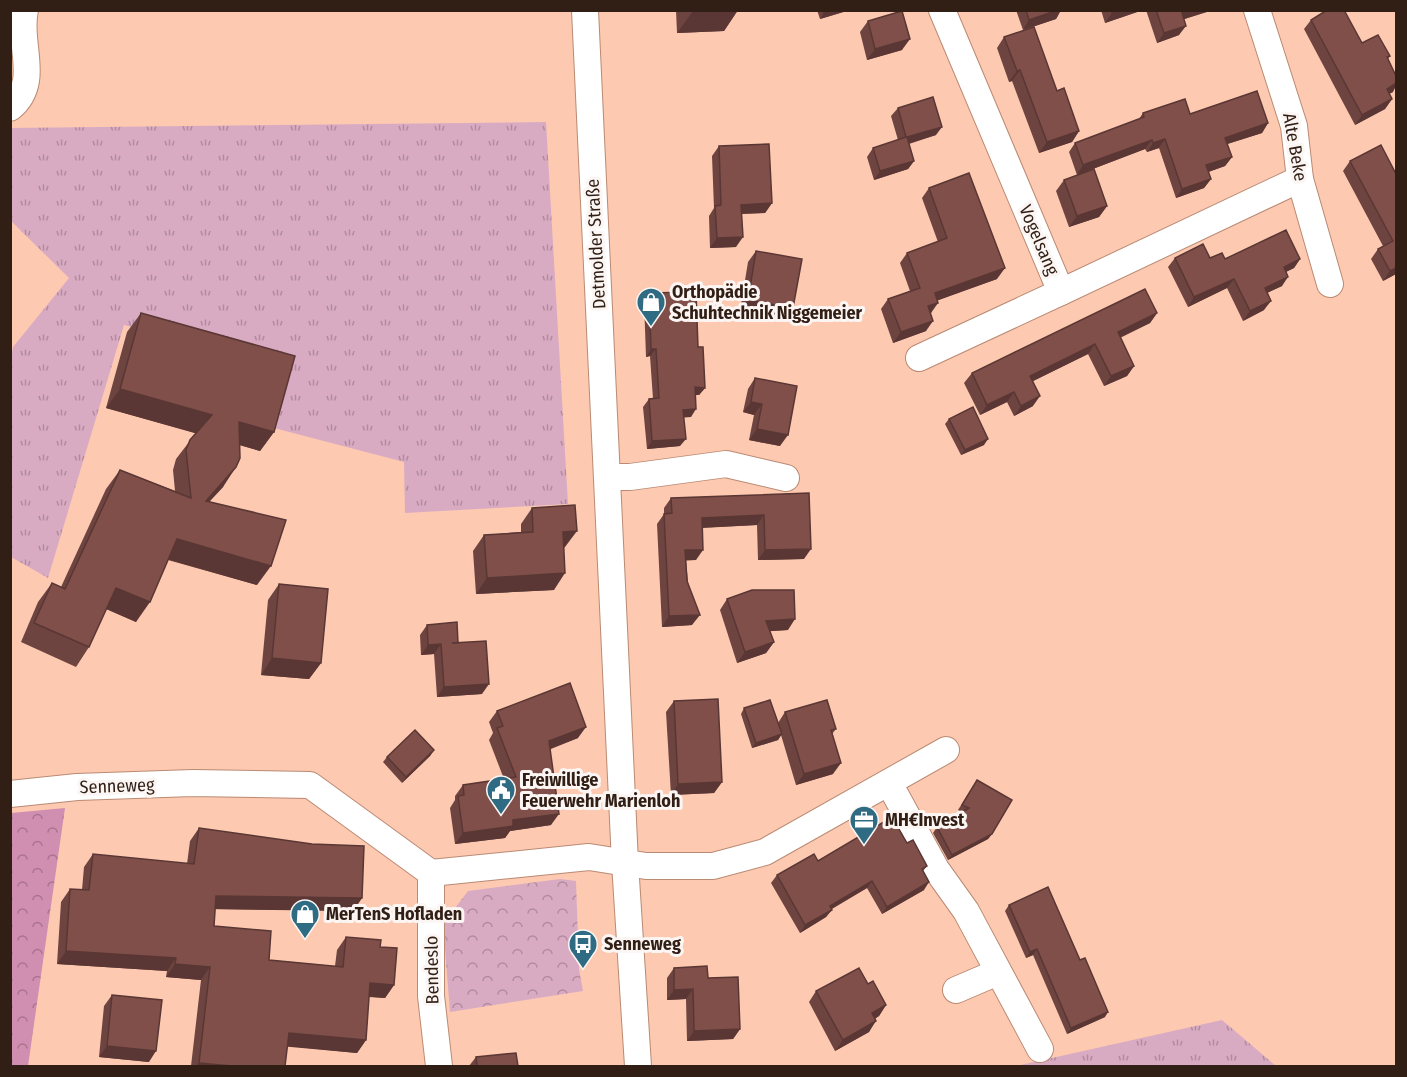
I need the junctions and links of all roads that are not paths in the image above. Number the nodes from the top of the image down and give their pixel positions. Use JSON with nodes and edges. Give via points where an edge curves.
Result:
{"nodes":[{"id":1,"x":24,"y":10,"type":"edge"},
{"id":2,"x":585,"y":10,"type":"edge"},
{"id":3,"x":942,"y":10,"type":"edge"},
{"id":4,"x":1257,"y":10,"type":"edge"},
{"id":5,"x":10,"y":108,"type":"edge"},
{"id":6,"x":1300,"y":179,"type":"junction"},
{"id":7,"x":1330,"y":284,"type":"dead end"},
{"id":8,"x":1061,"y":292,"type":"junction"},
{"id":9,"x":920,"y":358,"type":"dead end"},
{"id":10,"x":608,"y":477,"type":"junction"},
{"id":11,"x":786,"y":478,"type":"dead end"},
{"id":12,"x":946,"y":750,"type":"dead end"},
{"id":13,"x":889,"y":783,"type":"junction"},
{"id":14,"x":10,"y":794,"type":"edge"},
{"id":15,"x":625,"y":863,"type":"junction"},
{"id":16,"x":430,"y":873,"type":"junction"},
{"id":17,"x":998,"y":972,"type":"junction"},
{"id":18,"x":956,"y":990,"type":"dead end"},
{"id":19,"x":1040,"y":1049,"type":"dead end"},
{"id":20,"x":439,"y":1066,"type":"edge"},
{"id":21,"x":638,"y":1066,"type":"edge"}],
"edges":[{"from":1,"to":5,"type":"street","via":[[28,70],[23,96]]},
{"from":2,"to":10,"type":"street","name":"Detmolder Straße"},
{"from":3,"to":8,"type":"street","name":"Vogelsang"},
{"from":4,"to":6,"type":"street","name":"Alte Beke","via":[[1294,126]]},
{"from":6,"to":7,"type":"street","name":"Alte Beke"},
{"from":6,"to":8,"type":"street","name":"Vogelsang"},
{"from":8,"to":9,"type":"street"},
{"from":10,"to":11,"type":"street","via":[[726,464]]},
{"from":10,"to":15,"type":"street","name":"Detmolder Straße"},
{"from":12,"to":13,"type":"street"},
{"from":13,"to":15,"type":"street","via":[[765,852],[712,866]]},
{"from":13,"to":17,"type":"street"},
{"from":14,"to":16,"type":"street","name":"Senneweg","via":[[170,784],[310,785]]},
{"from":15,"to":16,"type":"street","via":[[589,857]]},
{"from":15,"to":21,"type":"street","name":"Detmolder Straße"},
{"from":16,"to":20,"type":"street","name":"Bendeslo","via":[[431,996]]},
{"from":17,"to":18,"type":"street"},
{"from":17,"to":19,"type":"street"}]}
